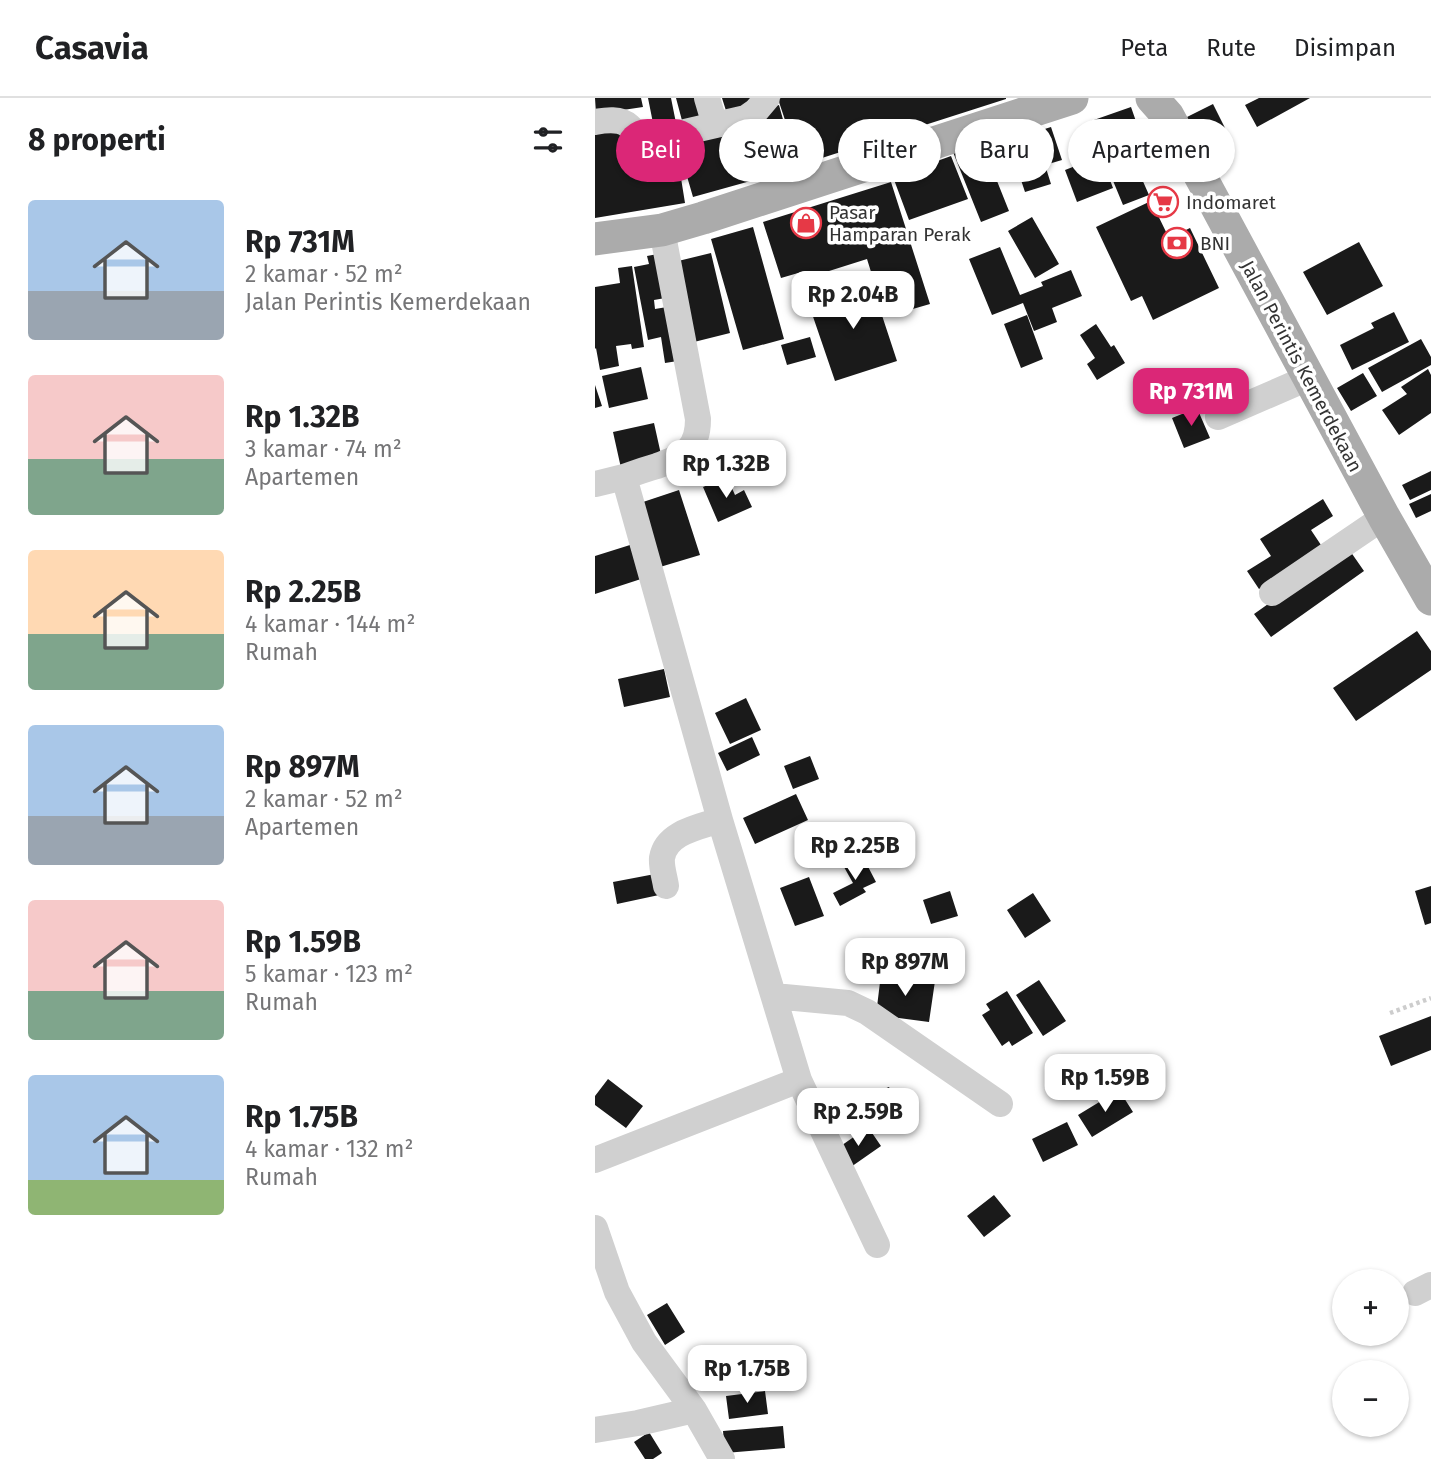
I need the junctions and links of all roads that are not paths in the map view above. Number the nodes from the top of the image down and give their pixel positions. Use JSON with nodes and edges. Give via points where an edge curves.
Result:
{"nodes":[{"id":1,"x":707,"y":98,"type":"edge"},
{"id":2,"x":767,"y":98,"type":"edge"},
{"id":3,"x":1072,"y":98,"type":"edge"},
{"id":4,"x":1152,"y":98,"type":"edge"},
{"id":5,"x":595,"y":122,"type":"edge"},
{"id":6,"x":715,"y":125,"type":"junction"},
{"id":7,"x":662,"y":230,"type":"junction"},
{"id":8,"x":595,"y":239,"type":"edge"},
{"id":9,"x":1308,"y":378,"type":"junction"},
{"id":10,"x":1218,"y":417,"type":"dead end"},
{"id":11,"x":624,"y":477,"type":"junction"},
{"id":12,"x":595,"y":484,"type":"edge"},
{"id":13,"x":1384,"y":517,"type":"junction"},
{"id":14,"x":1272,"y":593,"type":"dead end"},
{"id":15,"x":1431,"y":598,"type":"edge"},
{"id":16,"x":720,"y":820,"type":"junction"},
{"id":17,"x":666,"y":887,"type":"dead end"},
{"id":18,"x":775,"y":1001,"type":"junction"},
{"id":19,"x":798,"y":1075,"type":"junction"},
{"id":20,"x":1000,"y":1104,"type":"dead end"},
{"id":21,"x":595,"y":1160,"type":"edge"},
{"id":22,"x":595,"y":1228,"type":"edge"},
{"id":23,"x":877,"y":1245,"type":"dead end"},
{"id":24,"x":694,"y":1410,"type":"junction"},
{"id":25,"x":595,"y":1430,"type":"edge"},
{"id":26,"x":722,"y":1459,"type":"edge"}],
"edges":[{"from":1,"to":6,"type":"street"},
{"from":2,"to":6,"type":"street","via":[[747,118]]},
{"from":3,"to":7,"type":"main road"},
{"from":4,"to":9,"type":"main road","name":"Jalan Perintis Kemerdekaan","via":[[1168,116]]},
{"from":5,"to":6,"type":"street","via":[[620,121],[646,141]]},
{"from":7,"to":8,"type":"main road"},
{"from":7,"to":11,"type":"street","via":[[698,431],[691,447],[678,458]]},
{"from":9,"to":10,"type":"street"},
{"from":9,"to":13,"type":"main road","name":"Jalan Perintis Kemerdekaan"},
{"from":11,"to":12,"type":"street"},
{"from":11,"to":16,"type":"street"},
{"from":13,"to":14,"type":"street"},
{"from":13,"to":15,"type":"main road","name":"Jalan Perintis Kemerdekaan"},
{"from":16,"to":17,"type":"street","via":[[670,842],[662,859]]},
{"from":16,"to":18,"type":"street"},
{"from":18,"to":19,"type":"street"},
{"from":18,"to":20,"type":"street","via":[[848,1003]]},
{"from":19,"to":21,"type":"street"},
{"from":19,"to":23,"type":"street"},
{"from":22,"to":24,"type":"street","via":[[629,1316]]},
{"from":24,"to":25,"type":"street"},
{"from":24,"to":26,"type":"street"}]}
